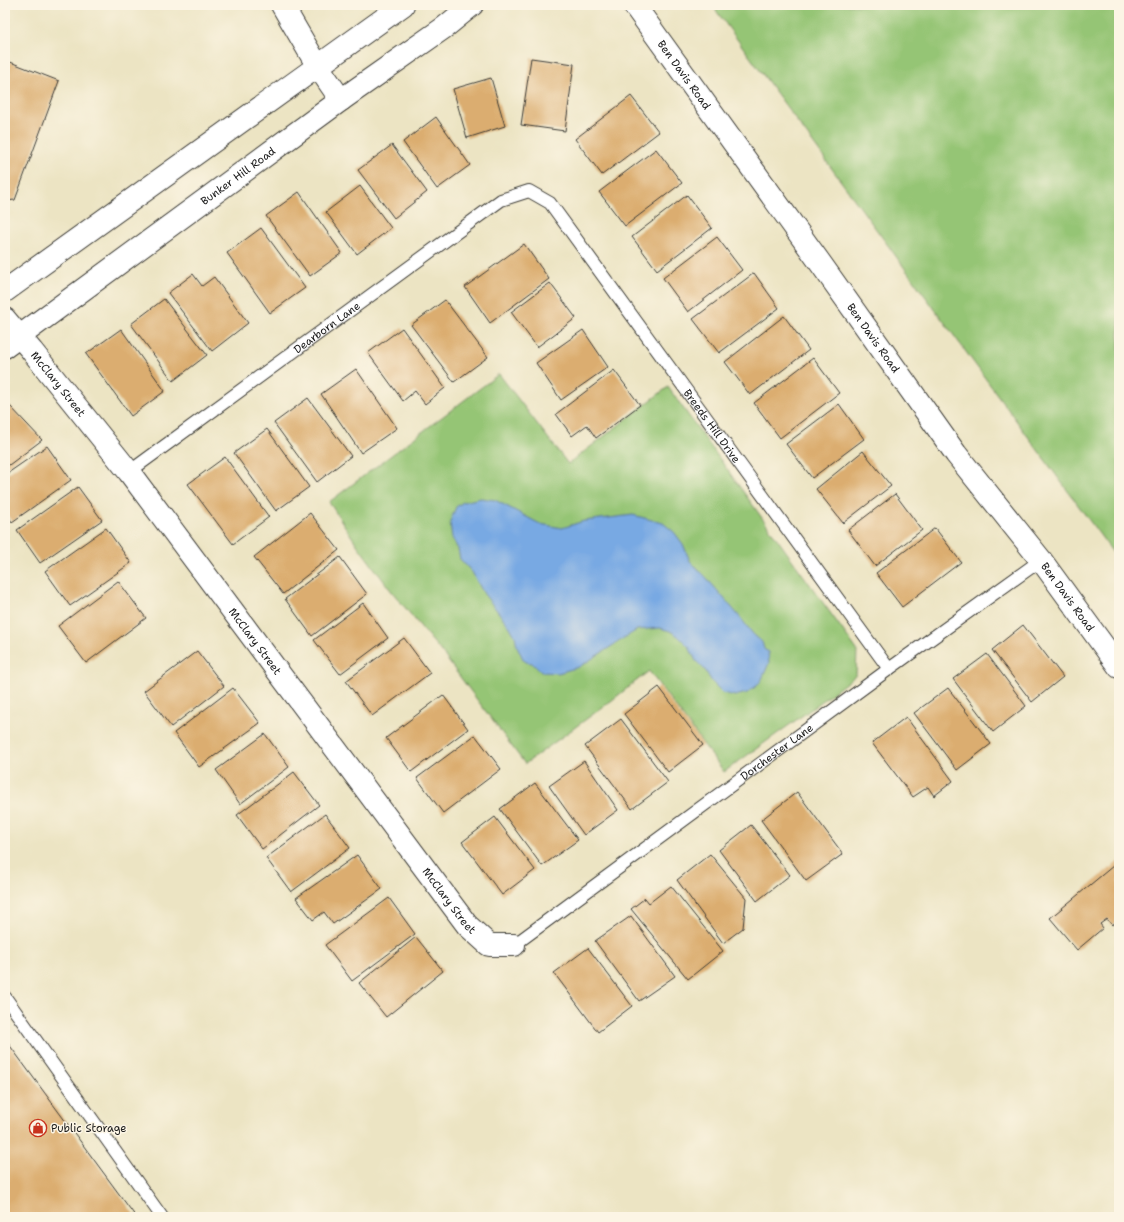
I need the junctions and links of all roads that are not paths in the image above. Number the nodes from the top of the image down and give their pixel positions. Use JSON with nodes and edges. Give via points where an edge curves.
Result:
{"nodes":[{"id":1,"x":282,"y":5,"type":"edge"},
{"id":2,"x":403,"y":5,"type":"edge"},
{"id":3,"x":472,"y":5,"type":"edge"},
{"id":4,"x":634,"y":5,"type":"edge"},
{"id":5,"x":317,"y":65,"type":"junction"},
{"id":6,"x":341,"y":100,"type":"junction"},
{"id":7,"x":529,"y":191,"type":"joint"},
{"id":8,"x":5,"y":291,"type":"edge"},
{"id":9,"x":5,"y":319,"type":"edge"},
{"id":10,"x":12,"y":341,"type":"edge"},
{"id":11,"x":129,"y":472,"type":"junction"},
{"id":12,"x":1041,"y":560,"type":"junction"},
{"id":13,"x":1119,"y":667,"type":"edge"},
{"id":14,"x":889,"y":669,"type":"junction"},
{"id":15,"x":514,"y":945,"type":"joint"},
{"id":16,"x":5,"y":997,"type":"edge"},
{"id":17,"x":162,"y":1217,"type":"edge"}],
"edges":[{"from":1,"to":5,"type":"street"},
{"from":2,"to":5,"type":"street"},
{"from":3,"to":6,"type":"street","name":"Bunker Hill Road"},
{"from":4,"to":12,"type":"street","name":"Ben Davis Road","via":[[956,454]]},
{"from":5,"to":6,"type":"street"},
{"from":5,"to":8,"type":"street"},
{"from":6,"to":10,"type":"street","name":"Bunker Hill Road"},
{"from":7,"to":11,"type":"lane","name":"Dearborn Lane","via":[[502,200]]},
{"from":7,"to":14,"type":"lane","name":"Breeds Hill Drive","via":[[550,203]]},
{"from":9,"to":10,"type":"street","name":"McClary Street"},
{"from":10,"to":11,"type":"street","name":"McClary Street"},
{"from":11,"to":15,"type":"street","name":"McClary Street","via":[[467,925],[489,945]]},
{"from":12,"to":13,"type":"street","name":"Ben Davis Road"},
{"from":12,"to":14,"type":"lane","name":"Dorchester Lane"},
{"from":14,"to":15,"type":"lane","name":"Dorchester Lane"},
{"from":16,"to":17,"type":"lane"}]}
